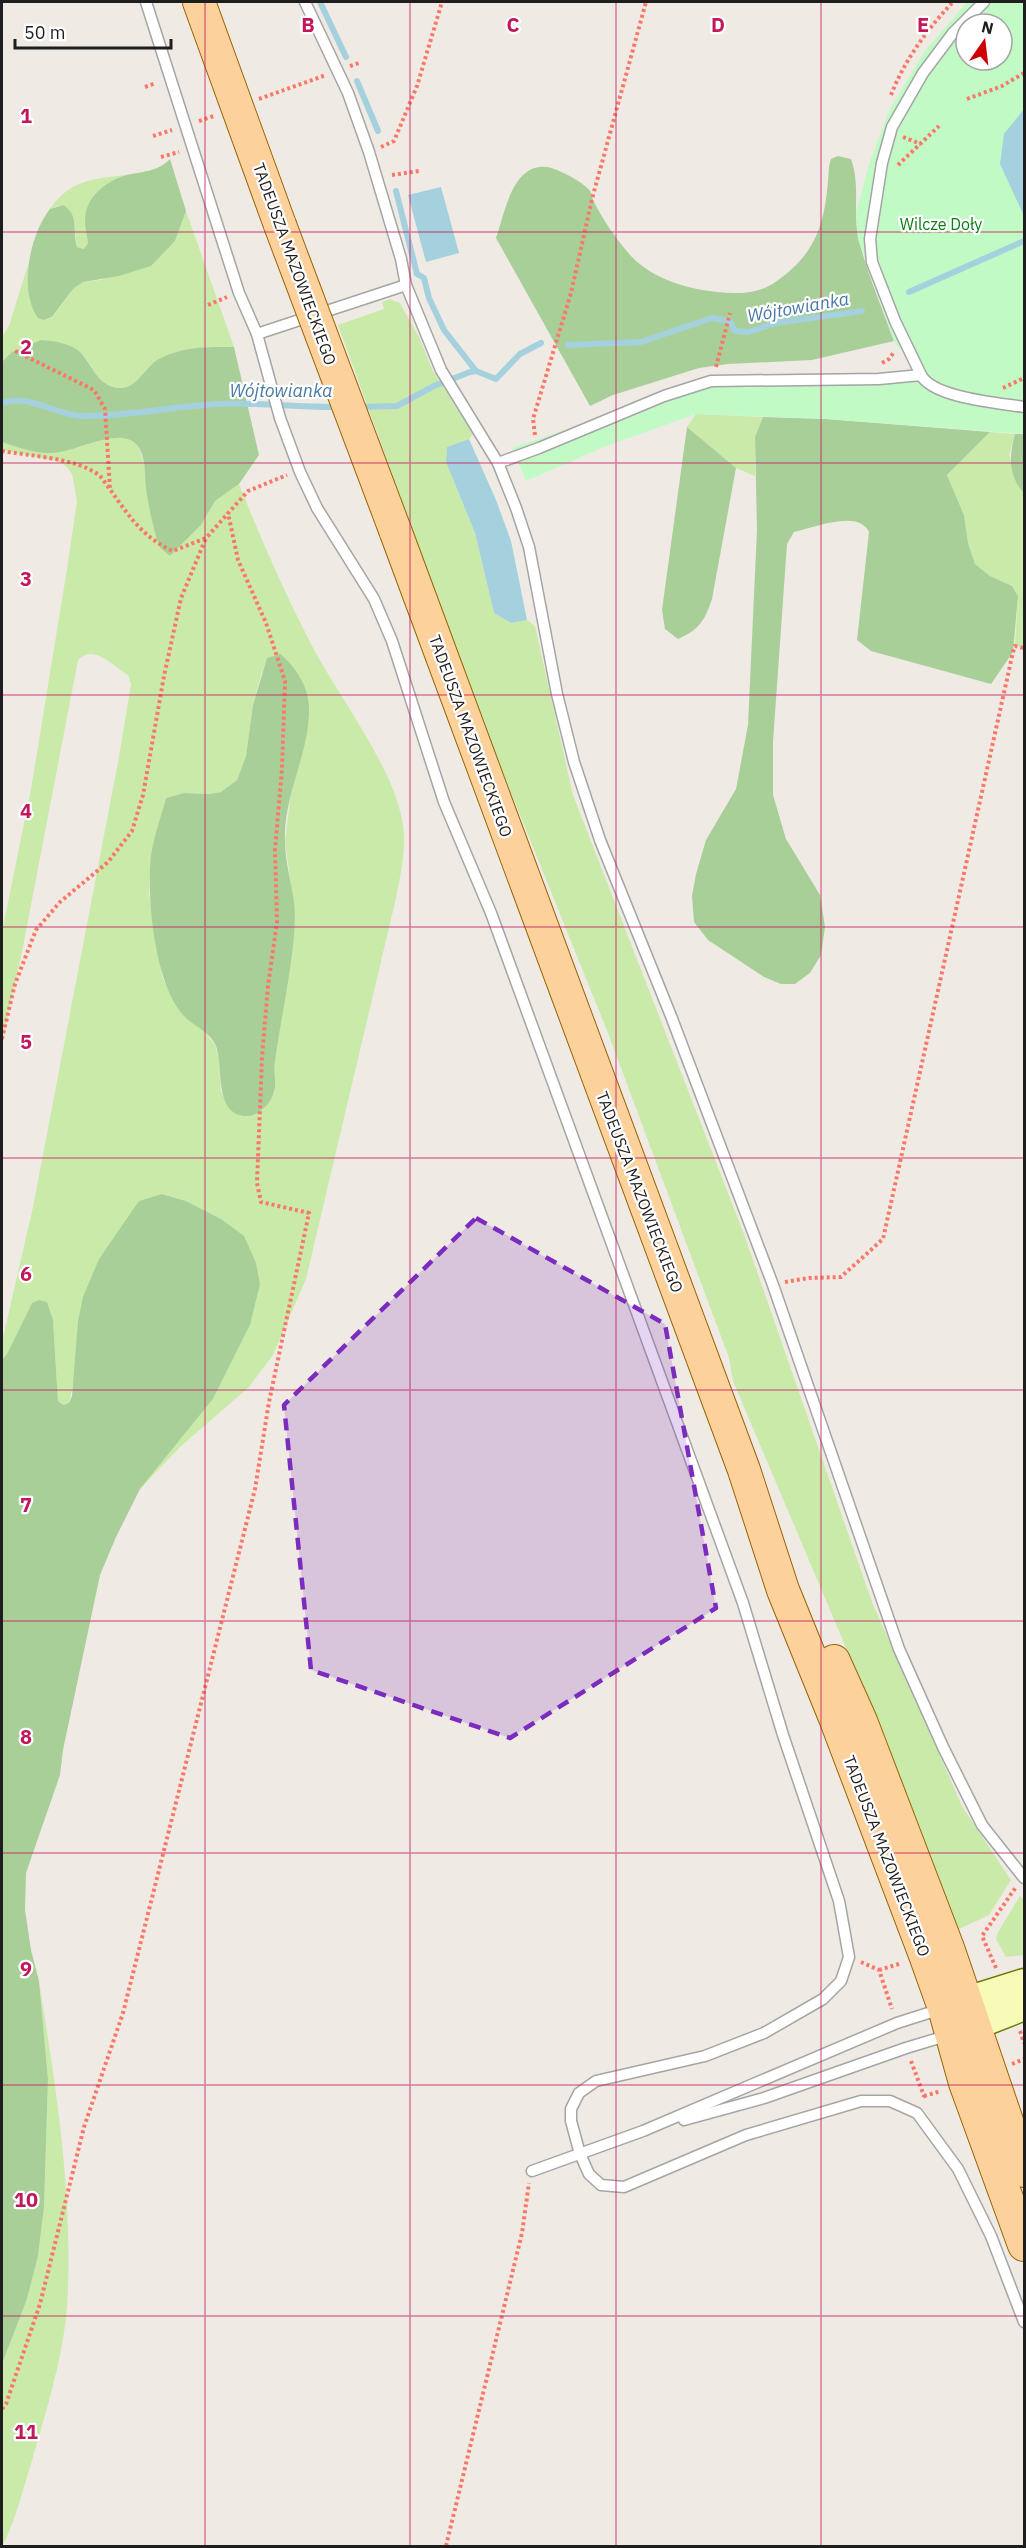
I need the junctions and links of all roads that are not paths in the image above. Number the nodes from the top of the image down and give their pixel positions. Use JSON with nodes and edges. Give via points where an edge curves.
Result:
{"nodes":[{"id":1,"x":146,"y":2,"type":"edge"},
{"id":2,"x":199,"y":2,"type":"edge"},
{"id":3,"x":304,"y":2,"type":"edge"},
{"id":4,"x":984,"y":2,"type":"edge"},
{"id":5,"x":406,"y":285,"type":"junction"},
{"id":6,"x":257,"y":334,"type":"junction"},
{"id":7,"x":921,"y":375,"type":"junction"},
{"id":8,"x":1024,"y":407,"type":"edge"},
{"id":9,"x":498,"y":463,"type":"junction"},
{"id":10,"x":1024,"y":1878,"type":"edge"},
{"id":11,"x":1017,"y":1997,"type":"edge"},
{"id":12,"x":960,"y":2017,"type":"junction"},
{"id":13,"x":643,"y":2131,"type":"junction"},
{"id":14,"x":580,"y":2154,"type":"junction"},
{"id":15,"x":532,"y":2171,"type":"road end"},
{"id":16,"x":1024,"y":2171,"type":"edge"},
{"id":17,"x":1024,"y":2245,"type":"edge"},
{"id":18,"x":1024,"y":2322,"type":"edge"}],
"edges":[{"from":1,"to":6,"type":"lane","via":[[239,293]]},
{"from":2,"to":12,"type":"main road","name":"TADEUSZA MAZOWIECKIEGO","bridge":true,"via":[[744,1470],[783,1590]]},
{"from":3,"to":5,"type":"lane","via":[[369,152]]},
{"from":4,"to":7,"type":"lane","via":[[953,33],[902,109],[888,139],[870,238],[872,262]]},
{"from":5,"to":6,"type":"lane"},
{"from":5,"to":9,"type":"lane","via":[[441,370]]},
{"from":6,"to":14,"type":"lane","via":[[280,418],[300,472],[317,508],[374,599],[392,641],[444,802],[491,913],[743,1603],[839,1901],[849,1957],[841,1981],[823,1999],[764,2033],[705,2056],[596,2081],[579,2093],[571,2109],[571,2121]]},
{"from":7,"to":8,"type":"lane","via":[[925,382],[965,398]]},
{"from":7,"to":9,"type":"lane","via":[[711,381]]},
{"from":9,"to":10,"type":"lane","via":[[529,547],[560,705],[600,840],[773,1285],[898,1649],[982,1825]]},
{"from":11,"to":12,"type":"street"},
{"from":12,"to":13,"type":"lane","via":[[906,2048],[765,2098]]},
{"from":12,"to":13,"type":"lane","via":[[897,2023]]},
{"from":12,"to":16,"type":"main road","name":"TADEUSZA MAZOWIECKIEGO","via":[[989,2073]]},
{"from":12,"to":17,"type":"main road","name":"TADEUSZA MAZOWIECKIEGO","via":[[965,2083]]},
{"from":13,"to":14,"type":"lane"},
{"from":14,"to":15,"type":"lane"},
{"from":14,"to":18,"type":"lane","via":[[589,2174],[601,2185],[624,2187],[746,2135],[861,2101],[890,2101],[917,2114],[958,2169],[991,2236]]}]}
